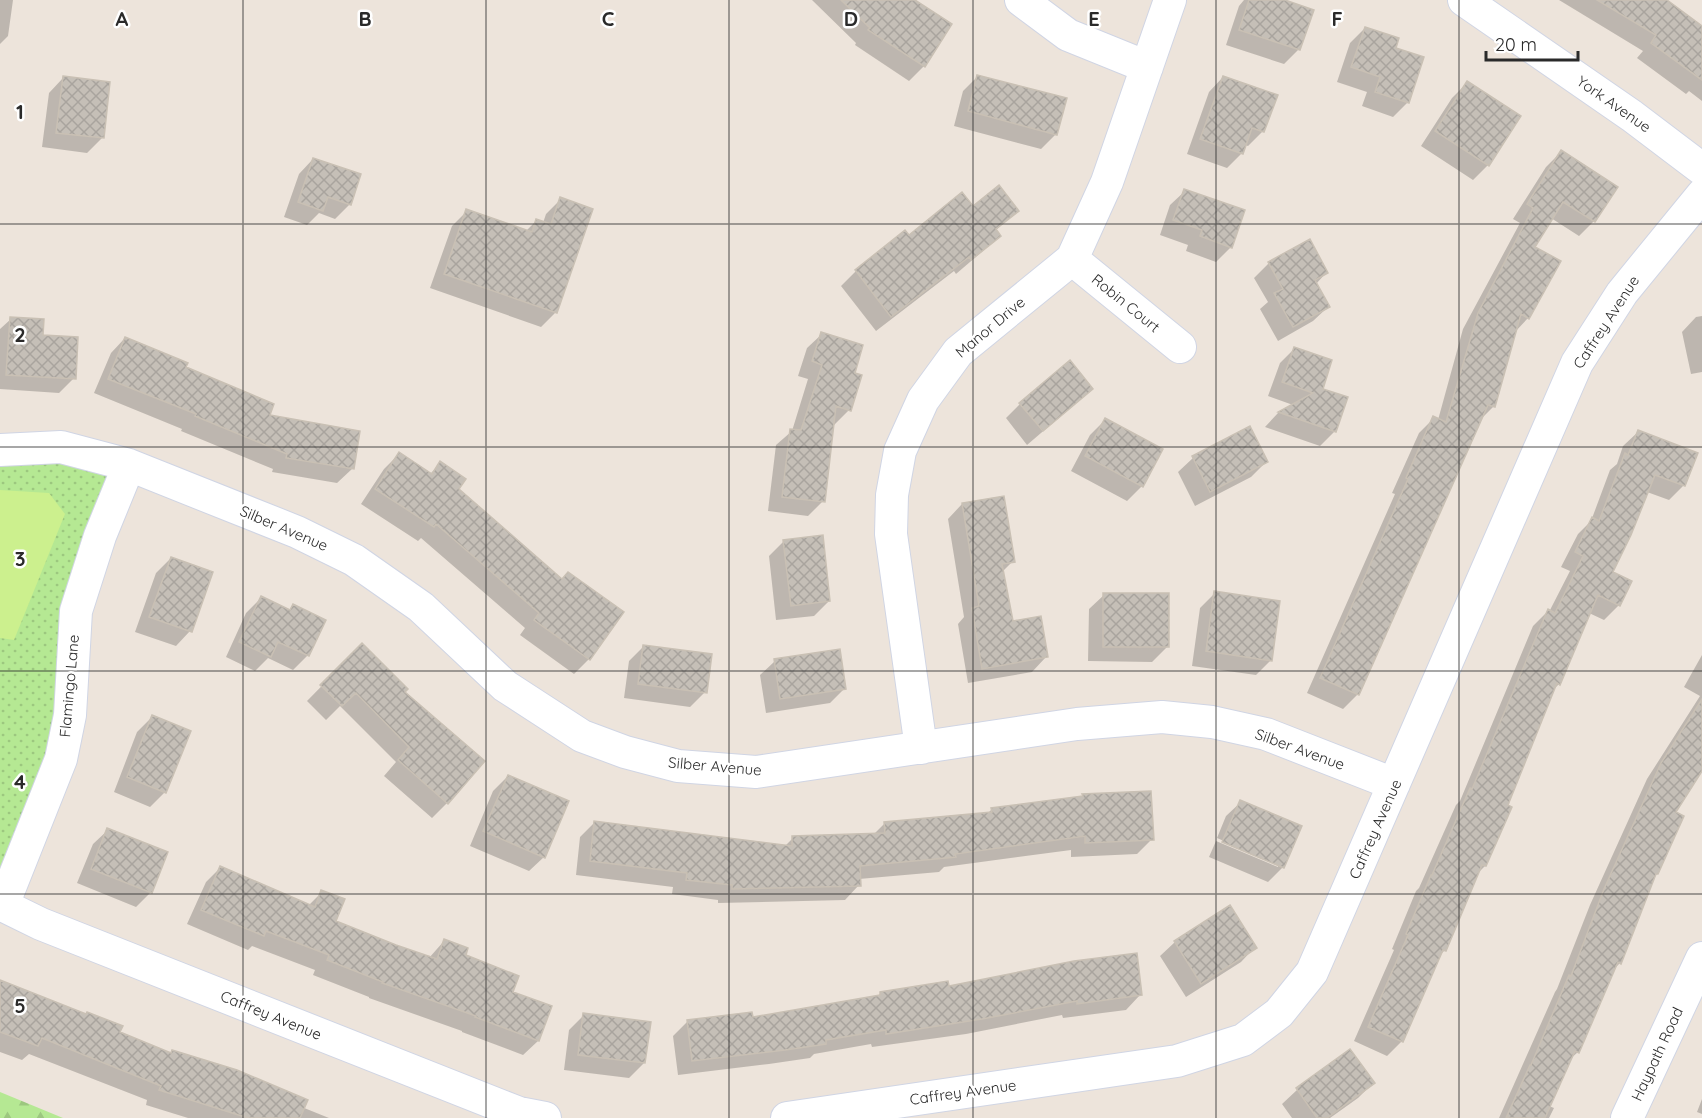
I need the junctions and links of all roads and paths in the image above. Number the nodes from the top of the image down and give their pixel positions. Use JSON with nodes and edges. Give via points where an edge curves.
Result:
{"nodes":[{"id":1,"x":1021,"y":0,"type":"edge"},
{"id":2,"x":1170,"y":0,"type":"edge"},
{"id":3,"x":1464,"y":0,"type":"edge"},
{"id":4,"x":1147,"y":67,"type":"junction"},
{"id":5,"x":1702,"y":169,"type":"edge"},
{"id":6,"x":1702,"y":195,"type":"edge"},
{"id":7,"x":1072,"y":259,"type":"junction"},
{"id":8,"x":1180,"y":347,"type":"dead end"},
{"id":9,"x":0,"y":450,"type":"edge"},
{"id":10,"x":129,"y":465,"type":"junction"},
{"id":11,"x":921,"y":748,"type":"junction"},
{"id":12,"x":1394,"y":784,"type":"junction"},
{"id":13,"x":1,"y":904,"type":"edge"},
{"id":14,"x":1702,"y":958,"type":"edge"},
{"id":15,"x":545,"y":1118,"type":"edge"},
{"id":16,"x":787,"y":1118,"type":"edge"},
{"id":17,"x":1627,"y":1118,"type":"edge"}],
"edges":[{"from":1,"to":4,"type":"street","via":[[1068,35]]},
{"from":2,"to":4,"type":"street","name":"Manor Drive"},
{"from":3,"to":5,"type":"street","name":"York Avenue"},
{"from":4,"to":7,"type":"street","name":"Manor Drive","via":[[1107,182]]},
{"from":6,"to":12,"type":"street","name":"Caffrey Avenue","via":[[1622,293],[1577,363]]},
{"from":7,"to":8,"type":"street","name":"Robin Court"},
{"from":7,"to":11,"type":"street","name":"Manor Drive","via":[[958,352],[922,400],[900,452],[892,495],[891,534]]},
{"from":9,"to":10,"type":"street","name":"Silber Avenue","via":[[61,447]]},
{"from":10,"to":11,"type":"street","name":"Silber Avenue","via":[[297,532],[354,560],[422,608],[505,687],[582,736],[625,752],[678,766],[756,772]]},
{"from":10,"to":13,"type":"street","name":"Flamingo Lane","via":[[99,536],[76,611],[70,715],[61,759]]},
{"from":11,"to":12,"type":"street","name":"Silber Avenue","via":[[1077,724],[1162,717],[1212,722],[1266,734]]},
{"from":12,"to":16,"type":"street","name":"Caffrey Avenue","via":[[1312,972],[1279,1013],[1243,1040],[1177,1061]]},
{"from":13,"to":15,"type":"street","name":"Caffrey Avenue","via":[[52,929],[519,1113]]},
{"from":14,"to":17,"type":"street","name":"Haypath Road"}]}
